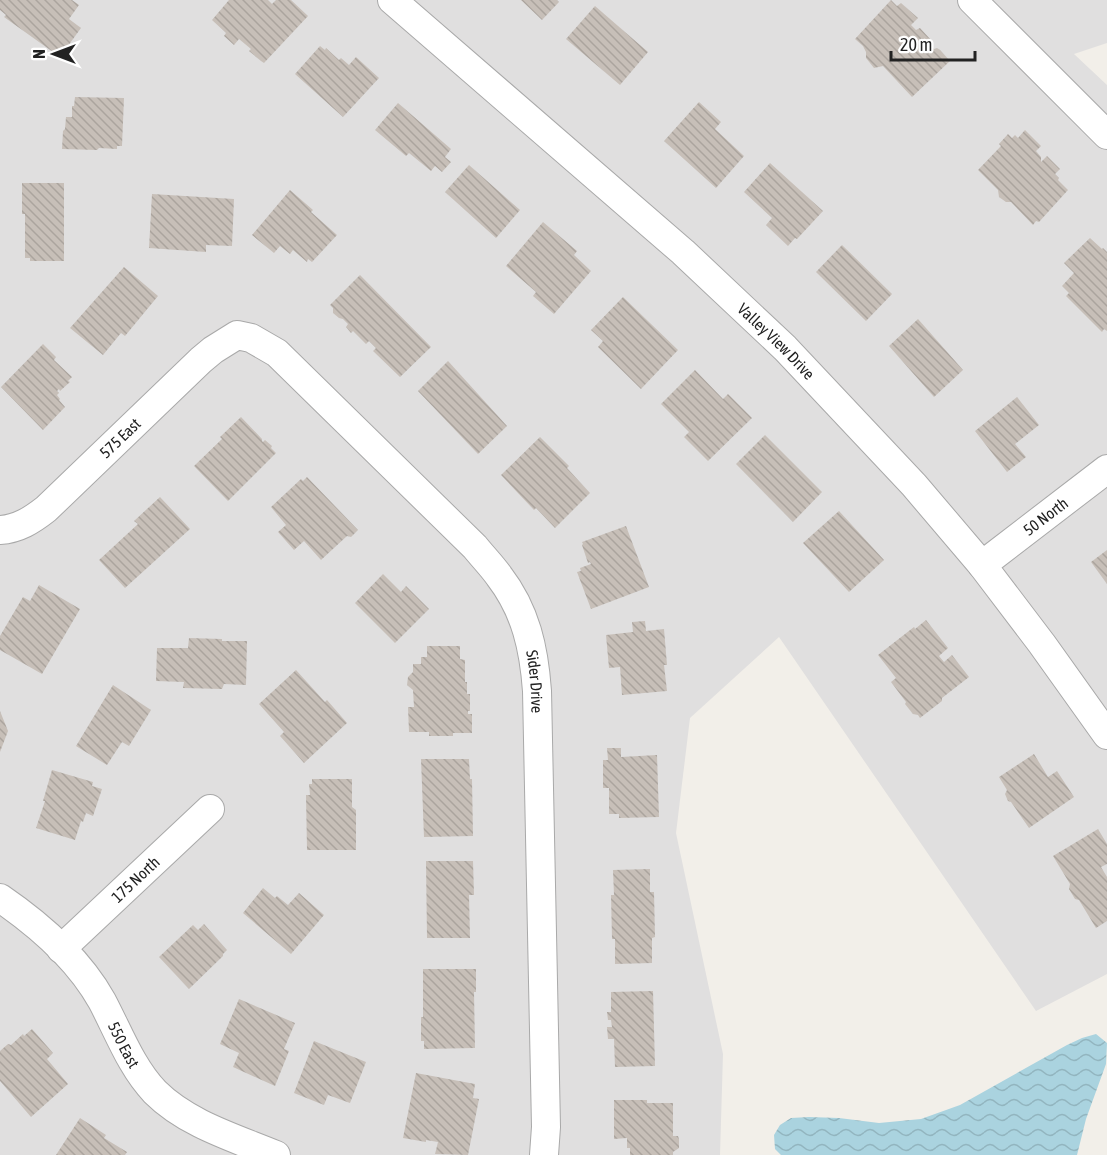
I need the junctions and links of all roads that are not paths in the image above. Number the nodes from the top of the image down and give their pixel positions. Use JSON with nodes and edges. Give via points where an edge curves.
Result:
{"nodes":[{"id":1,"x":392,"y":0,"type":"edge"},
{"id":2,"x":972,"y":0,"type":"edge"},
{"id":3,"x":1107,"y":135,"type":"edge"},
{"id":4,"x":237,"y":335,"type":"joint"},
{"id":5,"x":1107,"y":469,"type":"edge"},
{"id":6,"x":0,"y":530,"type":"edge"},
{"id":7,"x":982,"y":565,"type":"junction"},
{"id":8,"x":1107,"y":735,"type":"edge"},
{"id":9,"x":210,"y":809,"type":"dead end"},
{"id":10,"x":0,"y":897,"type":"edge"},
{"id":11,"x":61,"y":950,"type":"junction"},
{"id":12,"x":276,"y":1155,"type":"edge"},
{"id":13,"x":544,"y":1155,"type":"edge"}],
"edges":[{"from":1,"to":7,"type":"street","name":"Valley View Drive","via":[[683,252],[785,348],[914,485]]},
{"from":2,"to":3,"type":"street"},
{"from":4,"to":6,"type":"street","name":"575 East","via":[[201,360],[46,509],[20,526]]},
{"from":4,"to":13,"type":"street","name":"Sider Drive","via":[[251,338],[277,353],[475,547],[505,584],[527,629],[537,692]]},
{"from":5,"to":7,"type":"street","name":"50 North"},
{"from":7,"to":8,"type":"street","name":"Valley View Drive"},
{"from":9,"to":11,"type":"street","name":"175 North"},
{"from":10,"to":11,"type":"street","name":"550 East"},
{"from":11,"to":12,"type":"street","name":"550 East","via":[[90,982],[155,1092],[192,1119]]}]}
